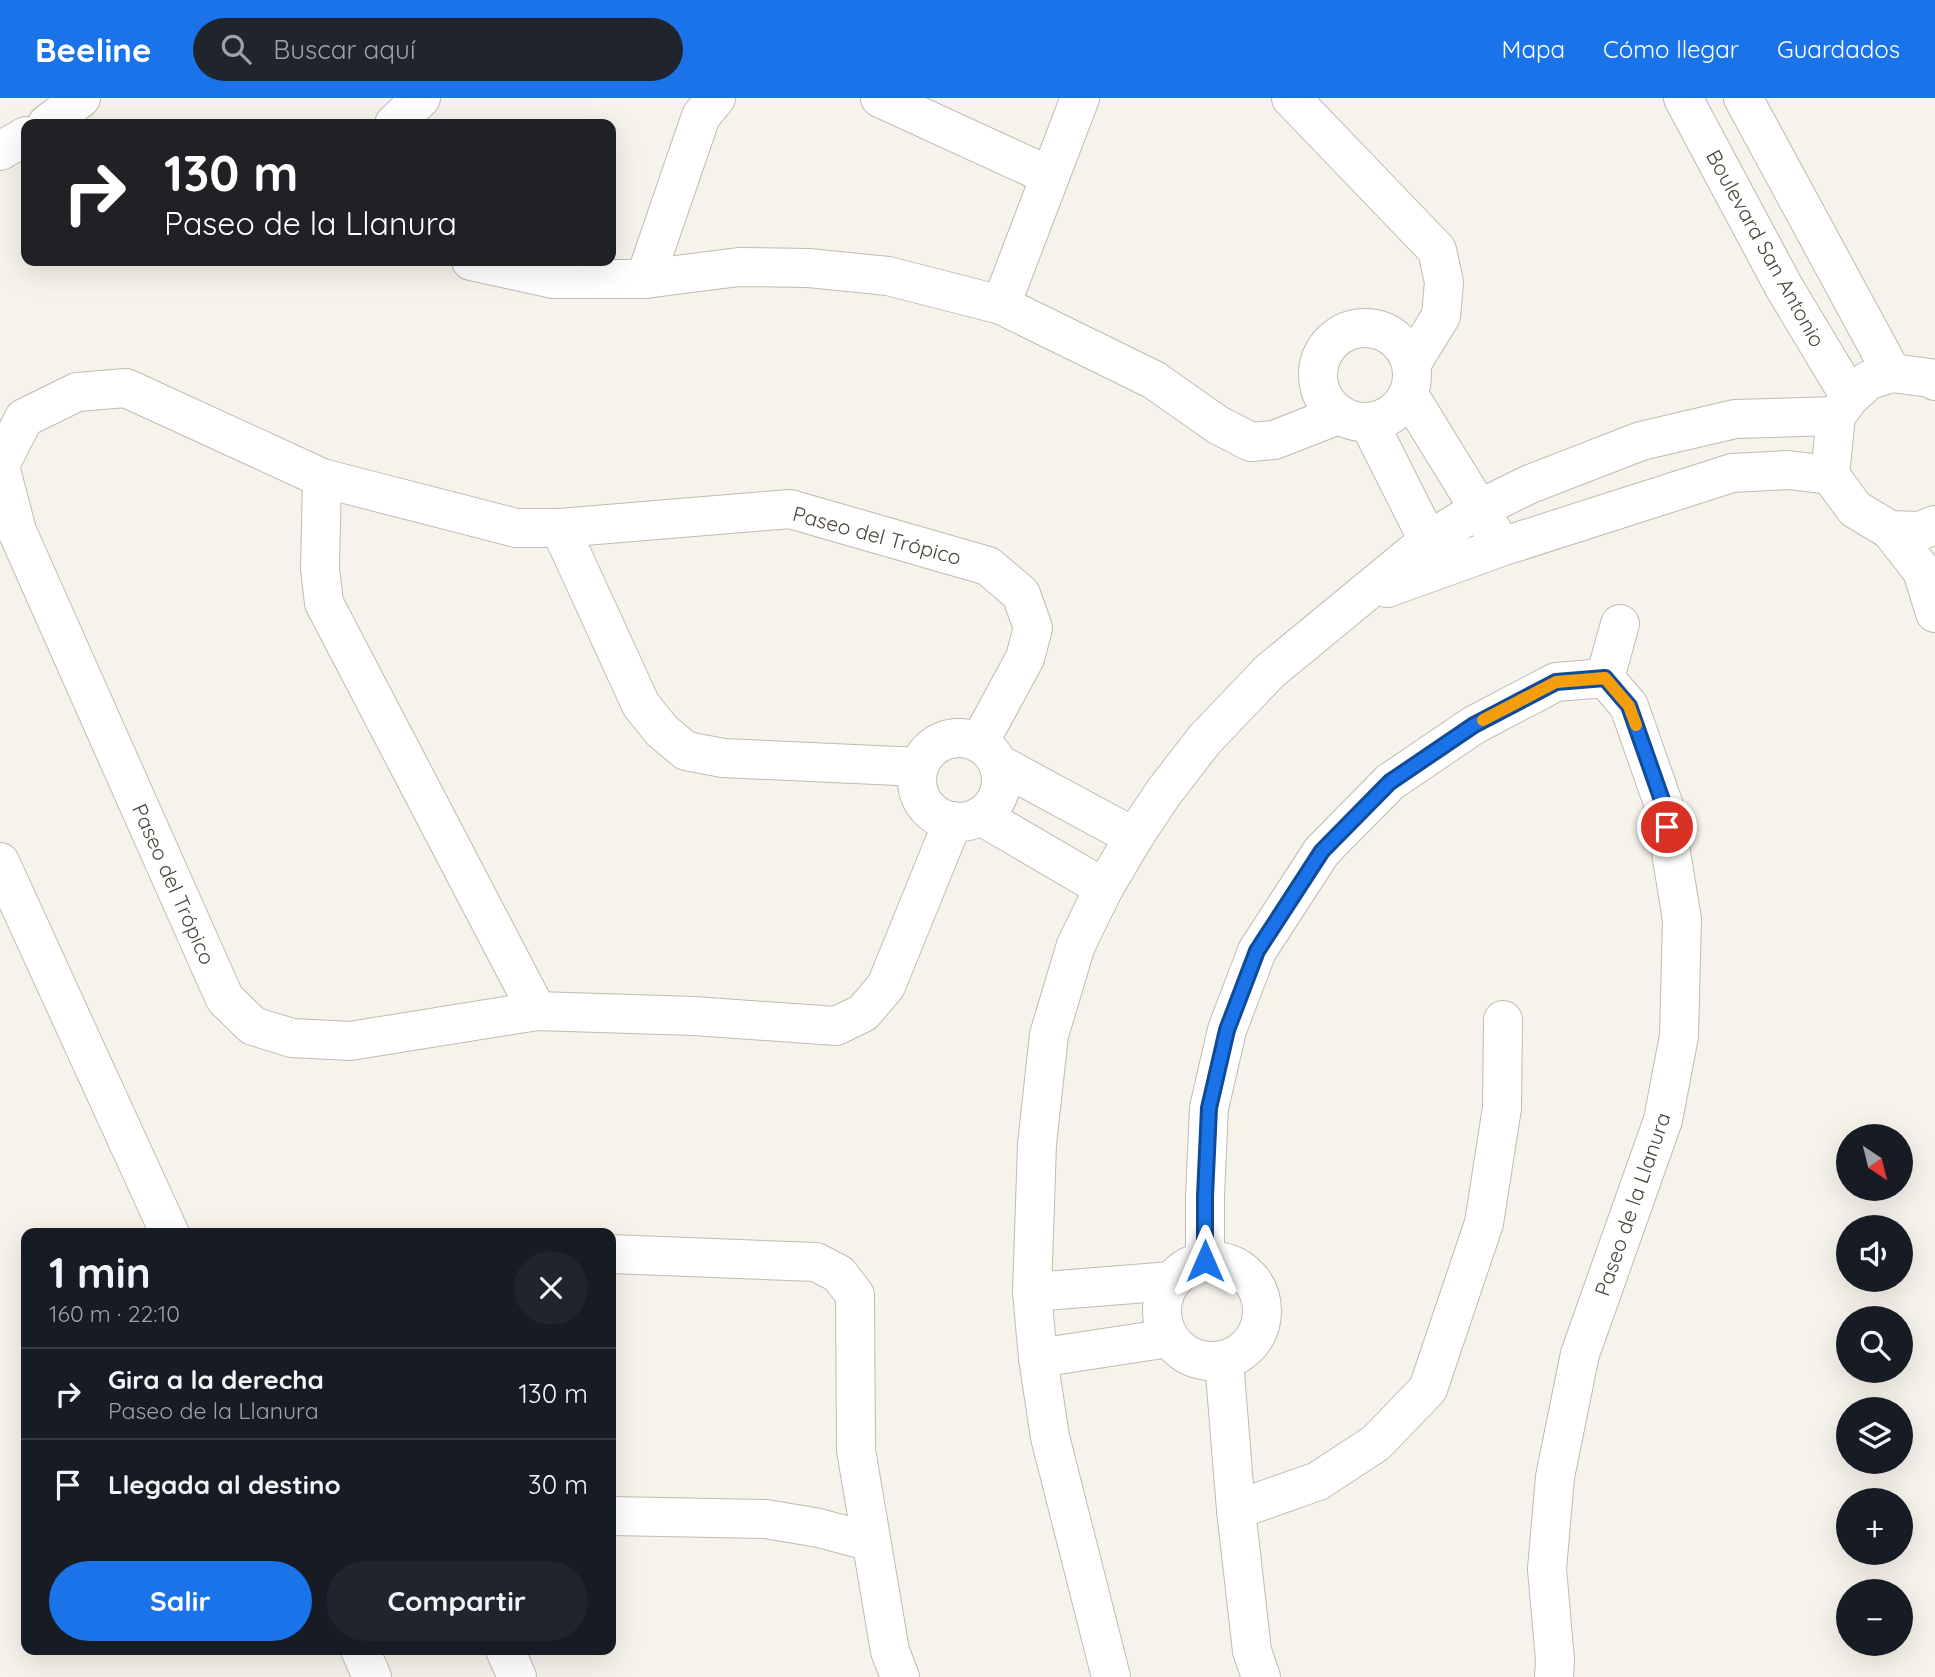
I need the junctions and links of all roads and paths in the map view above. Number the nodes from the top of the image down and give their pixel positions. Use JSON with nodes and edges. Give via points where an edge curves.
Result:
{"nodes":[{"id":1,"x":81,"y":98,"type":"edge"},
{"id":2,"x":421,"y":98,"type":"edge"},
{"id":3,"x":716,"y":98,"type":"edge"},
{"id":4,"x":880,"y":98,"type":"edge"},
{"id":5,"x":1080,"y":98,"type":"edge"},
{"id":6,"x":1291,"y":98,"type":"edge"},
{"id":7,"x":1683,"y":98,"type":"edge"},
{"id":8,"x":1742,"y":98,"type":"edge"},
{"id":9,"x":54,"y":119,"type":"edge"},
{"id":10,"x":399,"y":119,"type":"edge"},
{"id":11,"x":21,"y":139,"type":"edge"},
{"id":12,"x":0,"y":151,"type":"edge"},
{"id":13,"x":1050,"y":176,"type":"junction"},
{"id":14,"x":494,"y":266,"type":"edge"},
{"id":15,"x":645,"y":279,"type":"junction"},
{"id":16,"x":1000,"y":305,"type":"junction"},
{"id":17,"x":1892,"y":373,"type":"junction"},
{"id":18,"x":1410,"y":379,"type":"junction"},
{"id":19,"x":1935,"y":381,"type":"edge"},
{"id":20,"x":1843,"y":407,"type":"junction"},
{"id":21,"x":1354,"y":419,"type":"junction"},
{"id":22,"x":0,"y":466,"type":"edge"},
{"id":23,"x":1830,"y":475,"type":"junction"},
{"id":24,"x":322,"y":478,"type":"junction"},
{"id":25,"x":1479,"y":509,"type":"junction"},
{"id":26,"x":1935,"y":525,"type":"edge"},
{"id":27,"x":560,"y":528,"type":"junction"},
{"id":28,"x":1890,"y":530,"type":"junction"},
{"id":29,"x":1502,"y":547,"type":"junction"},
{"id":30,"x":1435,"y":554,"type":"junction"},
{"id":31,"x":1935,"y":613,"type":"edge"},
{"id":32,"x":1620,"y":624,"type":"dead end"},
{"id":33,"x":1605,"y":678,"type":"junction"},
{"id":34,"x":989,"y":753,"type":"junction"},
{"id":35,"x":919,"y":767,"type":"junction"},
{"id":36,"x":967,"y":818,"type":"junction"},
{"id":37,"x":1134,"y":837,"type":"junction"},
{"id":38,"x":0,"y":862,"type":"edge"},
{"id":39,"x":1104,"y":888,"type":"junction"},
{"id":40,"x":537,"y":1011,"type":"junction"},
{"id":41,"x":1503,"y":1020,"type":"dead end"},
{"id":42,"x":167,"y":1228,"type":"edge"},
{"id":43,"x":616,"y":1254,"type":"edge"},
{"id":44,"x":1205,"y":1261,"type":"junction"},
{"id":45,"x":1172,"y":1281,"type":"junction"},
{"id":46,"x":1032,"y":1292,"type":"junction"},
{"id":47,"x":1169,"y":1338,"type":"junction"},
{"id":48,"x":1038,"y":1358,"type":"junction"},
{"id":49,"x":1224,"y":1361,"type":"junction"},
{"id":50,"x":1236,"y":1510,"type":"junction"},
{"id":51,"x":616,"y":1516,"type":"edge"},
{"id":52,"x":871,"y":1542,"type":"junction"},
{"id":53,"x":361,"y":1655,"type":"edge"},
{"id":54,"x":507,"y":1655,"type":"edge"},
{"id":55,"x":372,"y":1677,"type":"edge"},
{"id":56,"x":517,"y":1677,"type":"edge"},
{"id":57,"x":900,"y":1677,"type":"edge"},
{"id":58,"x":1111,"y":1677,"type":"edge"},
{"id":59,"x":1261,"y":1677,"type":"edge"},
{"id":60,"x":1554,"y":1677,"type":"edge"}],
"edges":[{"from":1,"to":9,"type":"street"},
{"from":2,"to":10,"type":"street"},
{"from":3,"to":15,"type":"street","via":[[701,116]]},
{"from":4,"to":13,"type":"street"},
{"from":5,"to":13,"type":"street"},
{"from":6,"to":18,"type":"street","via":[[1437,250],[1444,282],[1441,316]]},
{"from":7,"to":20,"type":"street","name":"Boulevard San Antonio"},
{"from":8,"to":17,"type":"street"},
{"from":11,"to":12,"type":"street"},
{"from":13,"to":16,"type":"street"},
{"from":14,"to":15,"type":"street","via":[[553,279]]},
{"from":15,"to":16,"type":"street","via":[[738,267],[810,268],[888,276]]},
{"from":16,"to":21,"type":"street","via":[[1154,380],[1251,442]]},
{"from":17,"to":19,"type":"street"},
{"from":17,"to":20,"type":"street","via":[[1869,380]]},
{"from":18,"to":21,"type":"street","via":[[1399,409],[1385,419]]},
{"from":18,"to":21,"type":"street","via":[[1405,348],[1393,336],[1378,329],[1345,332],[1331,342],[1317,372],[1326,403]]},
{"from":18,"to":25,"type":"street"},
{"from":20,"to":23,"type":"street"},
{"from":20,"to":25,"type":"street","via":[[1735,419],[1642,441]]},
{"from":21,"to":30,"type":"street"},
{"from":22,"to":24,"type":"street","name":"Paseo del Trópico","via":[[24,418],[77,392],[127,388]]},
{"from":22,"to":40,"type":"street","name":"Paseo del Trópico","via":[[17,531],[225,999],[253,1026],[292,1038],[350,1041]]},
{"from":23,"to":28,"type":"street","via":[[1855,509]]},
{"from":23,"to":29,"type":"street","via":[[1788,470],[1732,473]]},
{"from":24,"to":27,"type":"street","name":"Paseo del Trópico","via":[[516,528]]},
{"from":24,"to":40,"type":"street","via":[[324,603]]},
{"from":25,"to":29,"type":"street"},
{"from":25,"to":30,"type":"street"},
{"from":26,"to":28,"type":"street","via":[[1920,531]]},
{"from":27,"to":34,"type":"street","name":"Paseo del Trópico","via":[[790,509],[988,566],[1021,594],[1033,628]]},
{"from":27,"to":35,"type":"street","via":[[641,705],[686,751],[723,758]]},
{"from":28,"to":31,"type":"street","via":[[1922,571]]},
{"from":29,"to":30,"type":"street"},
{"from":30,"to":37,"type":"street","via":[[1356,600],[1270,671],[1205,739]]},
{"from":32,"to":33,"type":"street"},
{"from":33,"to":44,"type":"street","via":[[1556,682],[1474,725],[1390,782],[1322,851],[1257,951],[1227,1030],[1209,1108]]},
{"from":33,"to":60,"type":"street","name":"Paseo de la Llanura","via":[[1629,706],[1663,803],[1682,920],[1679,1036],[1663,1120],[1580,1354],[1558,1464],[1547,1569]]},
{"from":34,"to":35,"type":"street","via":[[966,738],[951,738],[937,744]]},
{"from":34,"to":36,"type":"street","name":"Paseo del Trópico","via":[[1001,778],[999,793],[992,806]]},
{"from":34,"to":37,"type":"street"},
{"from":35,"to":36,"type":"street","via":[[917,781],[927,808],[939,817]]},
{"from":36,"to":39,"type":"street"},
{"from":36,"to":40,"type":"street","name":"Paseo del Trópico","via":[[886,986],[863,1013],[836,1026]]},
{"from":37,"to":39,"type":"street"},
{"from":38,"to":42,"type":"street"},
{"from":39,"to":46,"type":"street","via":[[1076,945],[1049,1035],[1037,1144]]},
{"from":41,"to":50,"type":"street","via":[[1502,1108],[1483,1223],[1429,1389],[1376,1443],[1318,1481]]},
{"from":43,"to":52,"type":"street","via":[[816,1262],[839,1274],[855,1295],[856,1450]]},
{"from":44,"to":45,"type":"street"},
{"from":44,"to":49,"type":"street","via":[[1242,1269],[1263,1301],[1263,1321],[1255,1339],[1242,1353]]},
{"from":45,"to":46,"type":"street"},
{"from":45,"to":47,"type":"street","via":[[1162,1309]]},
{"from":46,"to":48,"type":"street"},
{"from":47,"to":48,"type":"street"},
{"from":47,"to":49,"type":"street","via":[[1192,1358]]},
{"from":48,"to":58,"type":"street","via":[[1050,1437]]},
{"from":49,"to":50,"type":"street"},
{"from":50,"to":59,"type":"street","via":[[1252,1651]]},
{"from":51,"to":52,"type":"street","via":[[766,1520]]},
{"from":52,"to":57,"type":"street","via":[[890,1651]]},
{"from":53,"to":55,"type":"street"},
{"from":54,"to":56,"type":"street"}]}
